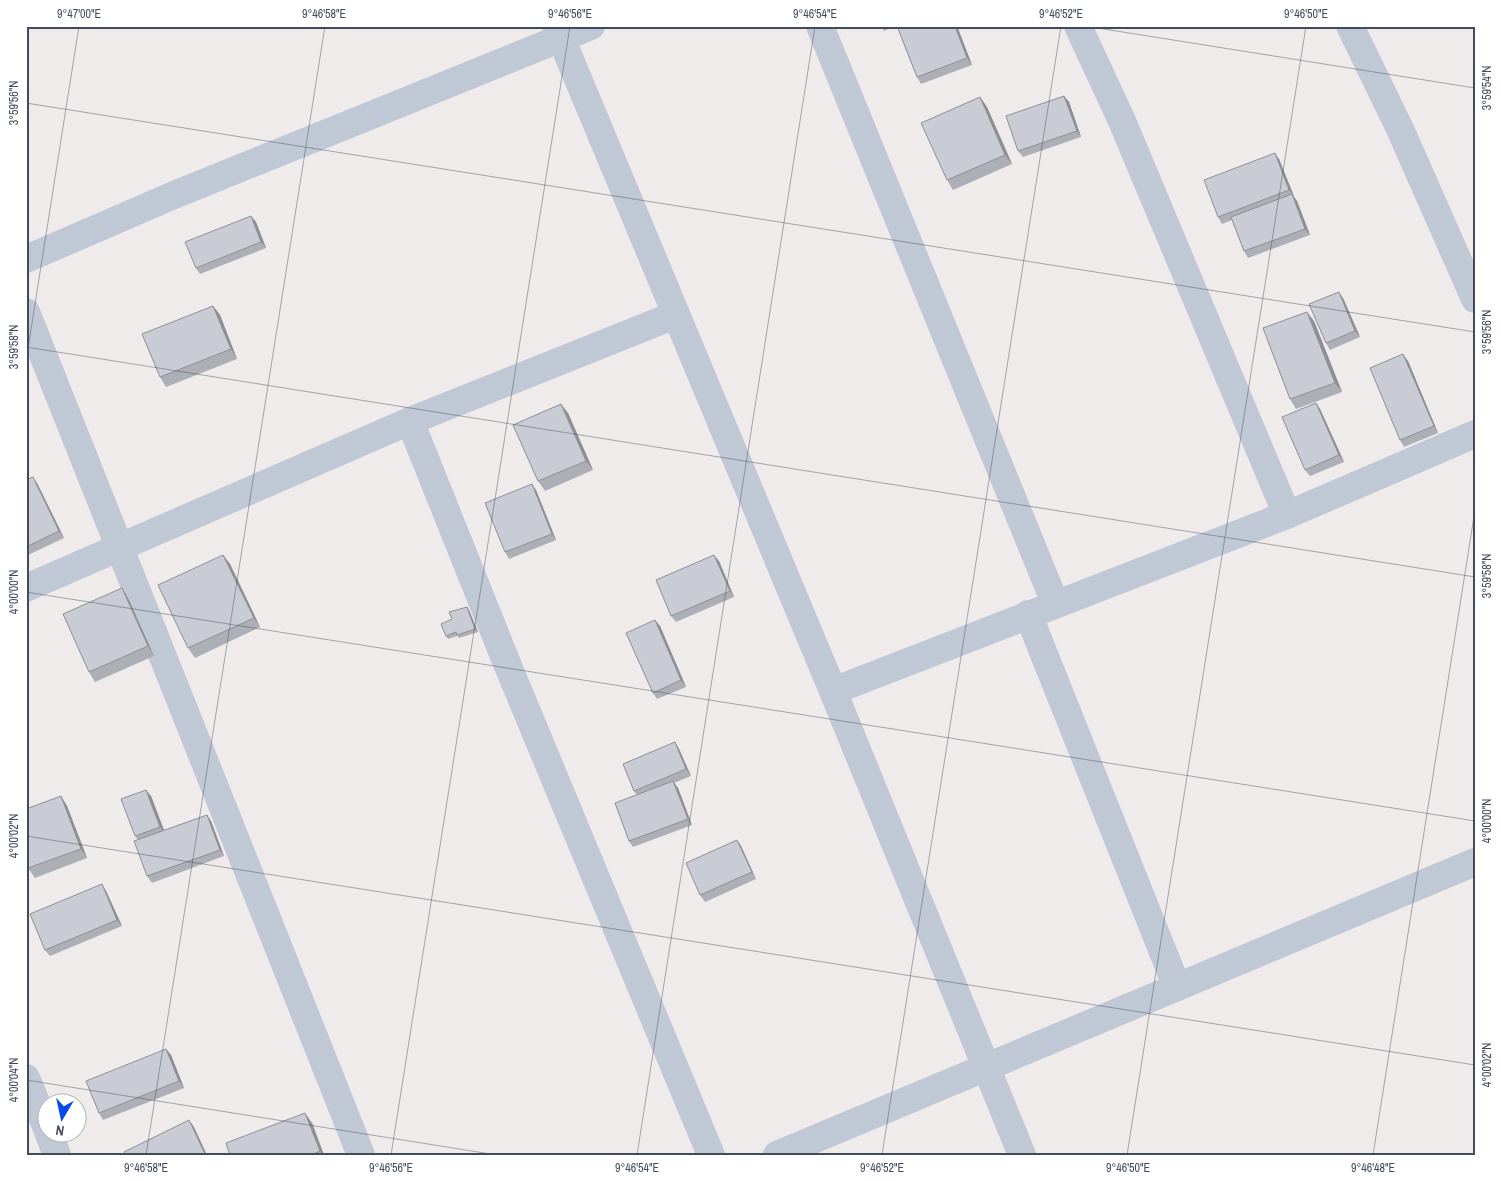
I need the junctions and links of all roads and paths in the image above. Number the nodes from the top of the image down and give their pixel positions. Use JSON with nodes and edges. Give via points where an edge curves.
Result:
{"nodes":[{"id":1,"x":591,"y":26,"type":"edge"},
{"id":2,"x":820,"y":26,"type":"edge"},
{"id":3,"x":1078,"y":26,"type":"edge"},
{"id":4,"x":1350,"y":26,"type":"edge"},
{"id":5,"x":558,"y":33,"type":"edge"},
{"id":6,"x":26,"y":259,"type":"edge"},
{"id":7,"x":1475,"y":299,"type":"edge"},
{"id":8,"x":26,"y":312,"type":"edge"},
{"id":9,"x":675,"y":315,"type":"junction"},
{"id":10,"x":410,"y":421,"type":"junction"},
{"id":11,"x":1475,"y":434,"type":"edge"},
{"id":12,"x":1287,"y":515,"type":"junction"},
{"id":13,"x":119,"y":546,"type":"junction"},
{"id":14,"x":26,"y":588,"type":"edge"},
{"id":15,"x":1056,"y":603,"type":"junction"},
{"id":16,"x":1028,"y":614,"type":"junction"},
{"id":17,"x":833,"y":691,"type":"junction"},
{"id":18,"x":1475,"y":862,"type":"edge"},
{"id":19,"x":1177,"y":987,"type":"junction"},
{"id":20,"x":986,"y":1067,"type":"junction"},
{"id":21,"x":26,"y":1078,"type":"edge"},
{"id":22,"x":38,"y":1117,"type":"edge"},
{"id":23,"x":51,"y":1144,"type":"edge"},
{"id":24,"x":57,"y":1155,"type":"edge"},
{"id":25,"x":361,"y":1155,"type":"edge"},
{"id":26,"x":711,"y":1155,"type":"edge"},
{"id":27,"x":777,"y":1155,"type":"edge"},
{"id":28,"x":1022,"y":1155,"type":"edge"}],
"edges":[{"from":1,"to":5,"type":"street"},
{"from":2,"to":15,"type":"street"},
{"from":3,"to":12,"type":"street","via":[[1122,121]]},
{"from":4,"to":7,"type":"street","via":[[1400,129]]},
{"from":5,"to":6,"type":"street"},
{"from":5,"to":9,"type":"street"},
{"from":8,"to":13,"type":"street"},
{"from":9,"to":10,"type":"street"},
{"from":9,"to":17,"type":"street"},
{"from":10,"to":13,"type":"street"},
{"from":10,"to":26,"type":"street"},
{"from":11,"to":12,"type":"street"},
{"from":12,"to":15,"type":"street"},
{"from":13,"to":14,"type":"street"},
{"from":13,"to":25,"type":"street"},
{"from":15,"to":16,"type":"street"},
{"from":16,"to":17,"type":"street"},
{"from":16,"to":19,"type":"street"},
{"from":17,"to":20,"type":"street"},
{"from":18,"to":19,"type":"street"},
{"from":19,"to":20,"type":"street"},
{"from":20,"to":27,"type":"street"},
{"from":20,"to":28,"type":"street"},
{"from":21,"to":22,"type":"street"},
{"from":23,"to":24,"type":"street"}]}
